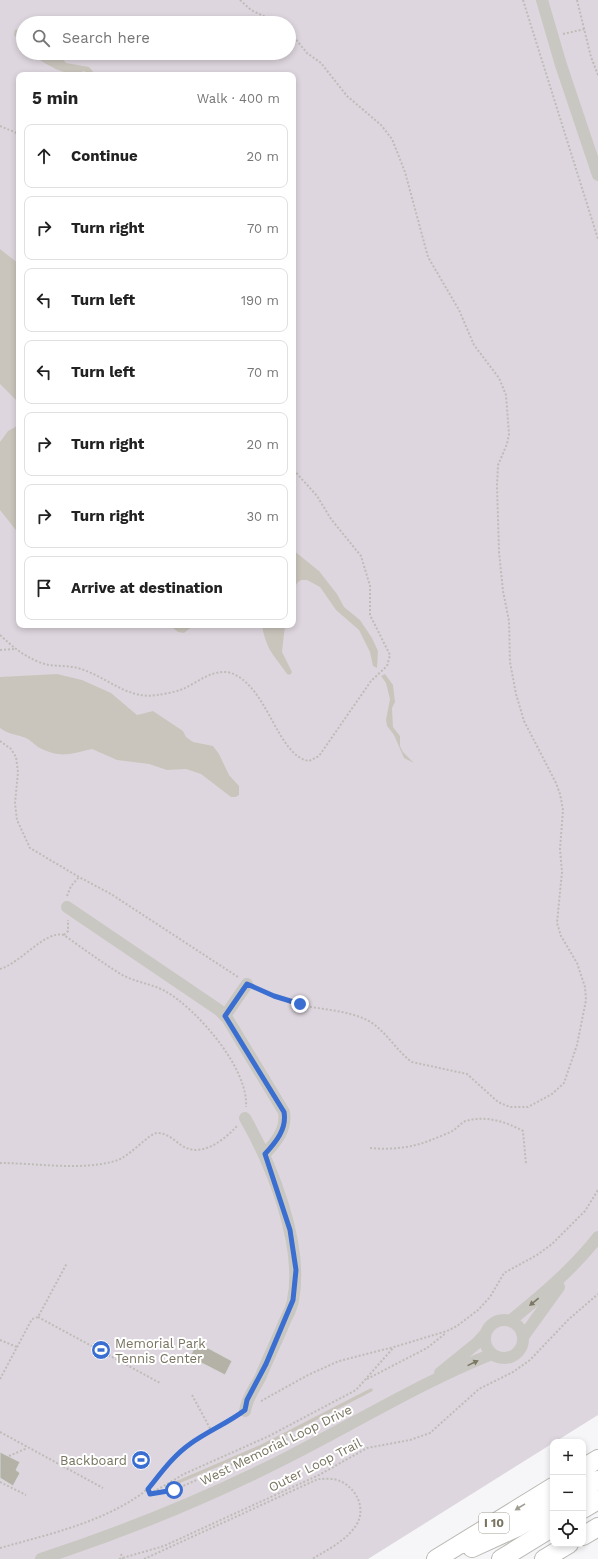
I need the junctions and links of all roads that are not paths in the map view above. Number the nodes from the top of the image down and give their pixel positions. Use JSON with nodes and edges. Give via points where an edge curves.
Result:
{"nodes":[{"id":1,"x":542,"y":0,"type":"edge"},
{"id":2,"x":598,"y":175,"type":"edge"},
{"id":3,"x":67,"y":907,"type":"dead end"},
{"id":4,"x":247,"y":984,"type":"road end"},
{"id":5,"x":225,"y":1016,"type":"junction"},
{"id":6,"x":246,"y":1118,"type":"road end"},
{"id":7,"x":265,"y":1154,"type":"junction"},
{"id":8,"x":598,"y":1236,"type":"edge"},
{"id":9,"x":572,"y":1266,"type":"junction"},
{"id":10,"x":510,"y":1321,"type":"junction"},
{"id":11,"x":486,"y":1333,"type":"junction"},
{"id":12,"x":523,"y":1337,"type":"junction"},
{"id":13,"x":492,"y":1354,"type":"junction"},
{"id":14,"x":429,"y":1383,"type":"junction"},
{"id":15,"x":245,"y":1410,"type":"road end"},
{"id":16,"x":598,"y":1459,"type":"edge"},
{"id":17,"x":586,"y":1466,"type":"edge"},
{"id":18,"x":598,"y":1480,"type":"edge"},
{"id":19,"x":586,"y":1487,"type":"edge"},
{"id":20,"x":550,"y":1489,"type":"edge"},
{"id":21,"x":598,"y":1500,"type":"edge"},
{"id":22,"x":586,"y":1507,"type":"edge"},
{"id":23,"x":550,"y":1509,"type":"edge"},
{"id":24,"x":598,"y":1527,"type":"edge"},
{"id":25,"x":550,"y":1529,"type":"edge"},
{"id":26,"x":586,"y":1534,"type":"edge"},
{"id":27,"x":564,"y":1547,"type":"edge"},
{"id":28,"x":41,"y":1559,"type":"edge"},
{"id":29,"x":436,"y":1559,"type":"edge"},
{"id":30,"x":446,"y":1559,"type":"edge"},
{"id":31,"x":501,"y":1559,"type":"edge"},
{"id":32,"x":544,"y":1559,"type":"edge"}],
"edges":[{"from":1,"to":2,"type":"street"},
{"from":3,"to":5,"type":"street"},
{"from":4,"to":5,"type":"street"},
{"from":5,"to":7,"type":"street","via":[[284,1112],[286,1121],[277,1140]]},
{"from":6,"to":7,"type":"street"},
{"from":7,"to":15,"type":"street","via":[[290,1230],[296,1270],[293,1300],[266,1364],[247,1400]]},
{"from":8,"to":9,"type":"street"},
{"from":9,"to":10,"type":"street","one_way":true},
{"from":9,"to":12,"type":"street"},
{"from":10,"to":11,"type":"street","via":[[497,1321]]},
{"from":10,"to":12,"type":"street","via":[[518,1325]]},
{"from":11,"to":13,"type":"street","via":[[485,1343]]},
{"from":11,"to":14,"type":"street","name":"West Memorial Loop Drive"},
{"from":12,"to":13,"type":"street","via":[[521,1349],[516,1354],[504,1359]]},
{"from":14,"to":13,"type":"street","name":"West Memorial Loop Drive","one_way":true},
{"from":14,"to":28,"type":"street","name":"West Memorial Loop Drive","via":[[287,1457],[204,1496],[98,1540]]},
{"from":16,"to":17,"type":"highway"},
{"from":18,"to":19,"type":"highway"},
{"from":20,"to":29,"type":"highway","number":"I 10","one_way":true},
{"from":21,"to":22,"type":"highway"},
{"from":23,"to":30,"type":"highway","via":[[518,1528]]},
{"from":24,"to":26,"type":"highway"},
{"from":25,"to":31,"type":"highway"},
{"from":27,"to":32,"type":"highway"}]}
